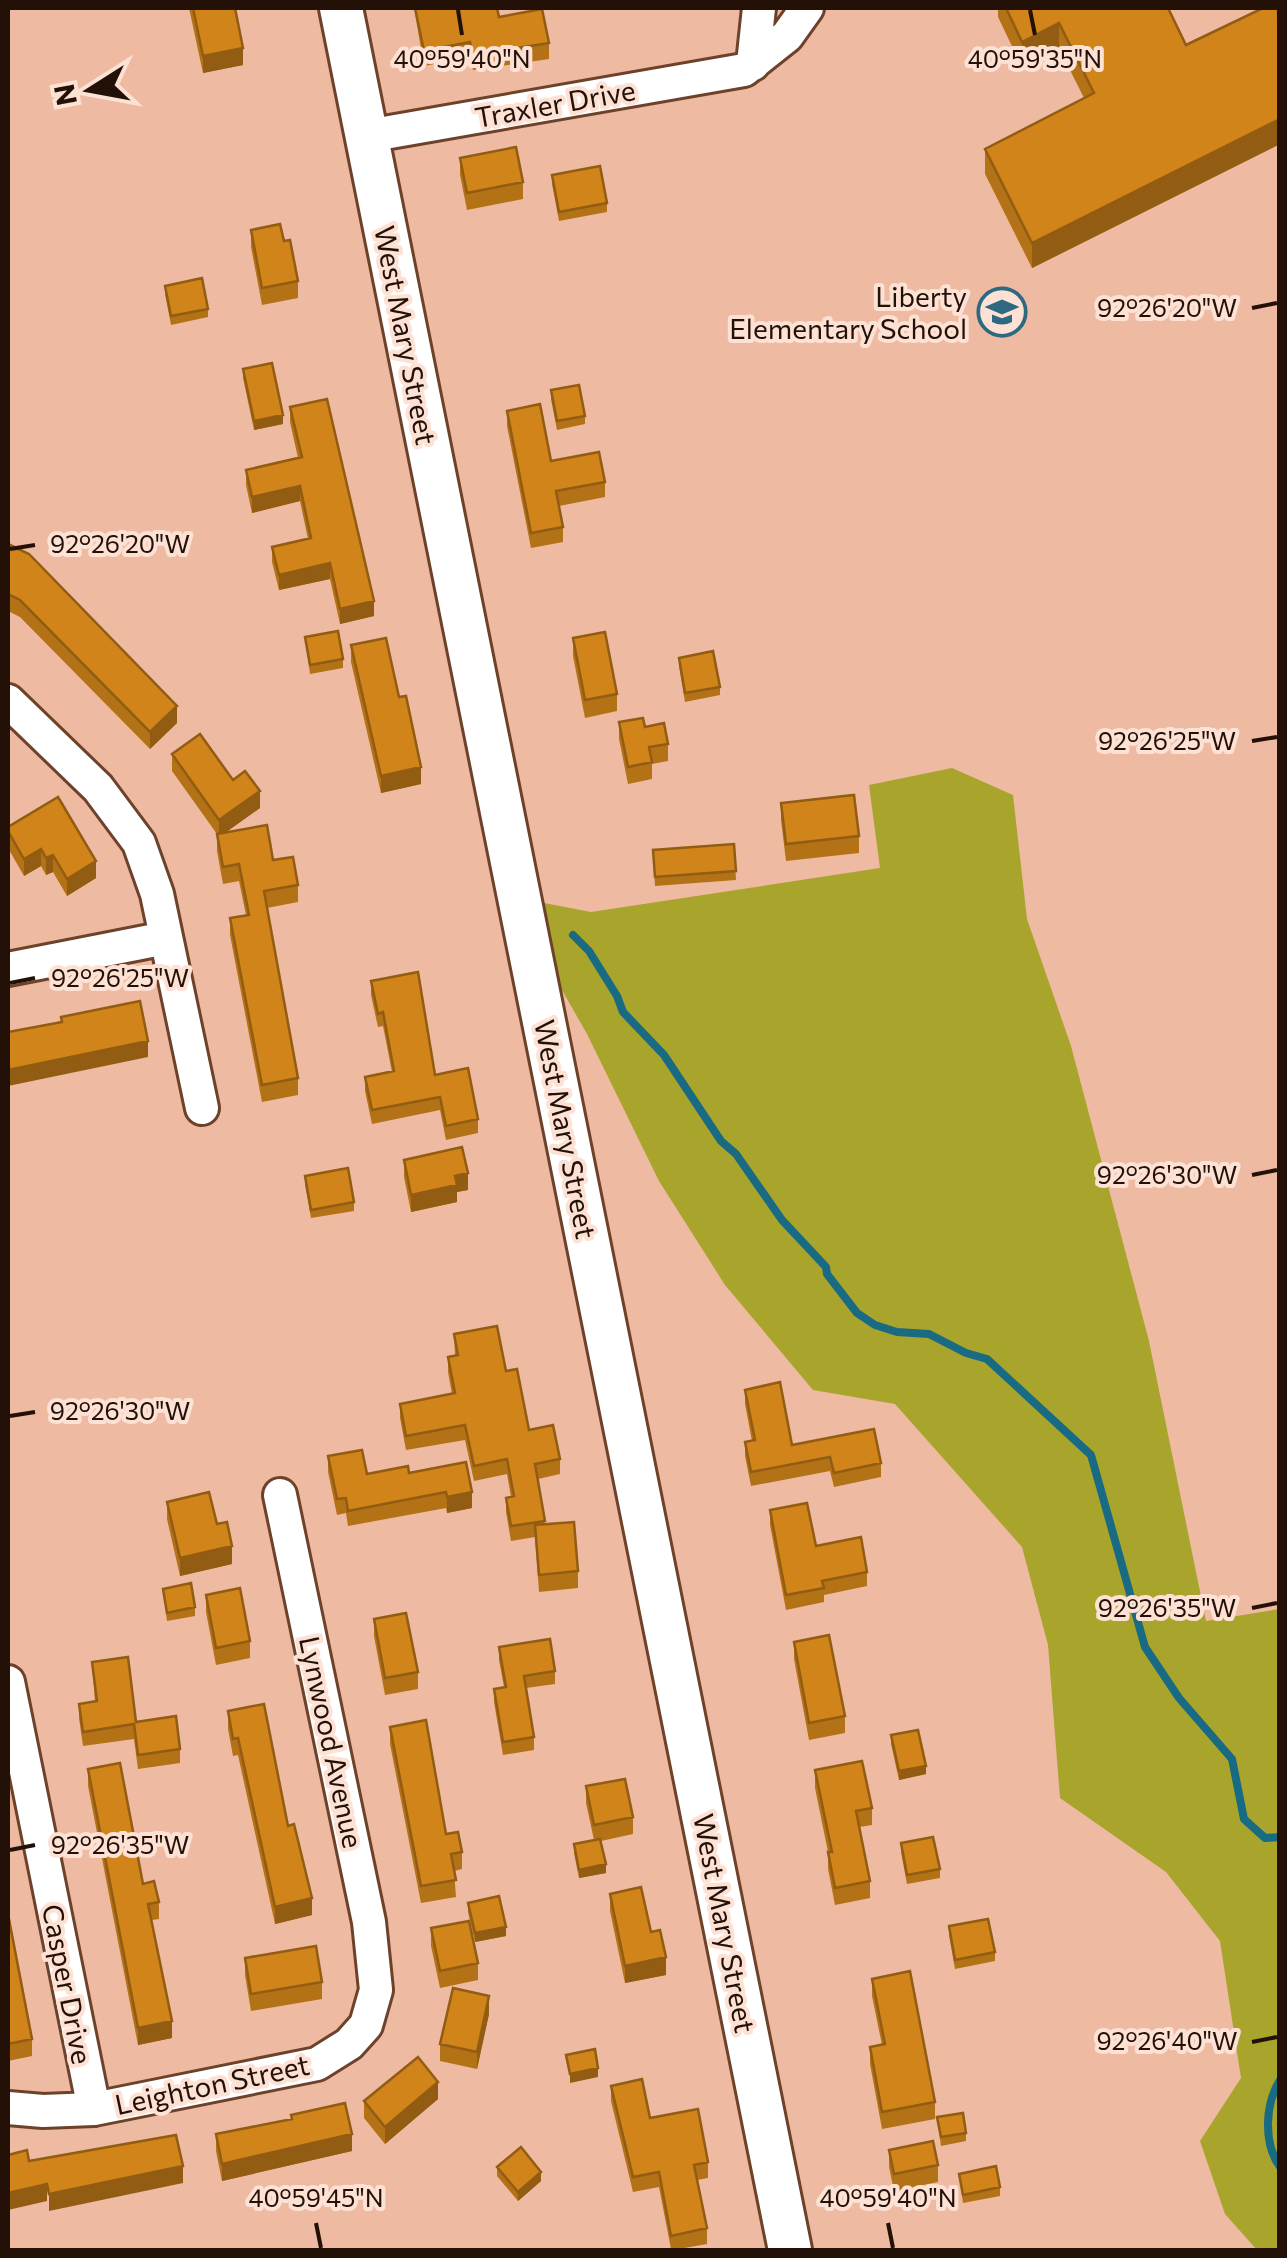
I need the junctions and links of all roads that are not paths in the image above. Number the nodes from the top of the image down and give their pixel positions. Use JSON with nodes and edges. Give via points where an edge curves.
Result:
{"nodes":[{"id":1,"x":341,"y":8,"type":"edge"},
{"id":2,"x":759,"y":8,"type":"edge"},
{"id":3,"x":807,"y":8,"type":"edge"},
{"id":4,"x":749,"y":67,"type":"junction"},
{"id":5,"x":366,"y":136,"type":"junction"},
{"id":6,"x":8,"y":700,"type":"edge"},
{"id":7,"x":166,"y":938,"type":"junction"},
{"id":8,"x":8,"y":969,"type":"edge"},
{"id":9,"x":202,"y":1108,"type":"dead end"},
{"id":10,"x":280,"y":1495,"type":"dead end"},
{"id":11,"x":8,"y":1682,"type":"edge"},
{"id":12,"x":376,"y":1990,"type":"joint"},
{"id":13,"x":8,"y":2108,"type":"edge"},
{"id":14,"x":94,"y":2109,"type":"junction"},
{"id":15,"x":790,"y":2250,"type":"edge"}],
"edges":[{"from":1,"to":5,"type":"main road","name":"West Mary Street"},
{"from":2,"to":4,"type":"street"},
{"from":3,"to":4,"type":"street","via":[[788,36]]},
{"from":4,"to":5,"type":"street","name":"Traxler Drive"},
{"from":5,"to":15,"type":"main road","name":"West Mary Street"},
{"from":6,"to":7,"type":"street","via":[[98,788],[139,843]]},
{"from":7,"to":8,"type":"street"},
{"from":7,"to":9,"type":"street"},
{"from":10,"to":12,"type":"street","name":"Lynwood Avenue","via":[[360,1874]]},
{"from":11,"to":14,"type":"street","name":"Casper Drive"},
{"from":12,"to":14,"type":"street","name":"Leighton Street","via":[[366,2025],[317,2064]]},
{"from":13,"to":14,"type":"street","name":"Leighton Street"}]}
